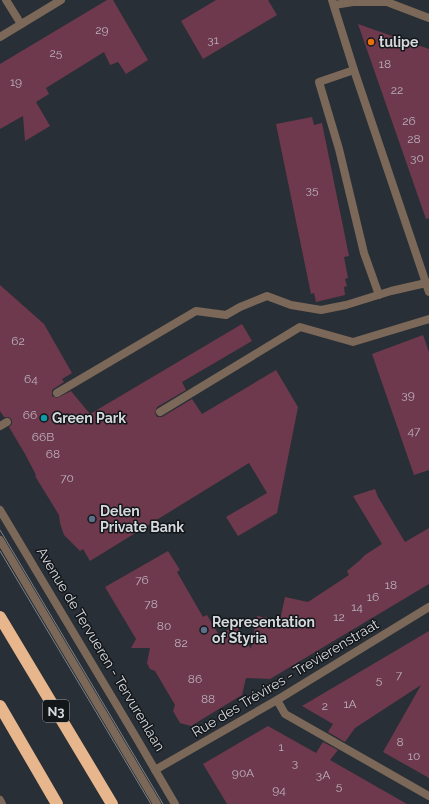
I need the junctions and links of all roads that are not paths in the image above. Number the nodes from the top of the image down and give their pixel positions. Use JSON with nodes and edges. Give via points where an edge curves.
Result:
{"nodes":[{"id":1,"x":6,"y":0,"type":"edge"},
{"id":2,"x":61,"y":0,"type":"edge"},
{"id":3,"x":333,"y":3,"type":"edge"},
{"id":4,"x":429,"y":18,"type":"edge"},
{"id":5,"x":21,"y":24,"type":"junction"},
{"id":6,"x":0,"y":37,"type":"edge"},
{"id":7,"x":354,"y":70,"type":"junction"},
{"id":8,"x":426,"y":284,"type":"junction"},
{"id":9,"x":429,"y":292,"type":"edge"},
{"id":10,"x":379,"y":295,"type":"junction"},
{"id":11,"x":429,"y":319,"type":"edge"},
{"id":12,"x":57,"y":393,"type":"dead end"},
{"id":13,"x":160,"y":412,"type":"dead end"},
{"id":14,"x":0,"y":510,"type":"edge"},
{"id":15,"x":0,"y":540,"type":"edge"},
{"id":16,"x":429,"y":607,"type":"edge"},
{"id":17,"x":0,"y":617,"type":"edge"},
{"id":18,"x":277,"y":700,"type":"junction"},
{"id":19,"x":0,"y":706,"type":"edge"},
{"id":20,"x":155,"y":770,"type":"junction"},
{"id":21,"x":429,"y":796,"type":"edge"},
{"id":22,"x":0,"y":800,"type":"edge"},
{"id":23,"x":2,"y":804,"type":"edge"},
{"id":24,"x":57,"y":804,"type":"edge"},
{"id":25,"x":112,"y":804,"type":"edge"},
{"id":26,"x":157,"y":804,"type":"edge"},
{"id":27,"x":175,"y":804,"type":"edge"}],
"edges":[{"from":1,"to":5,"type":"street"},
{"from":2,"to":5,"type":"street"},
{"from":3,"to":4,"type":"street","via":[[387,2]]},
{"from":3,"to":7,"type":"street"},
{"from":5,"to":6,"type":"street"},
{"from":7,"to":8,"type":"street"},
{"from":7,"to":10,"type":"street","via":[[320,82],[364,253]]},
{"from":8,"to":9,"type":"street"},
{"from":8,"to":10,"type":"street"},
{"from":10,"to":12,"type":"street","via":[[321,310],[291,305],[268,296],[240,307],[226,316],[196,311]]},
{"from":11,"to":13,"type":"street","via":[[354,342],[300,328]]},
{"from":14,"to":20,"type":"street","name":"Avenue de Tervueren - Tervurenlaan"},
{"from":15,"to":26,"type":"street"},
{"from":16,"to":18,"type":"street","name":"Rue des Trévires - Trevierenstraat"},
{"from":17,"to":25,"type":"highway","number":"N3"},
{"from":18,"to":20,"type":"street","name":"Rue des Trévires - Trevierenstraat"},
{"from":18,"to":21,"type":"street","via":[[285,714]]},
{"from":19,"to":24,"type":"highway"},
{"from":20,"to":27,"type":"street","name":"Avenue de Tervueren - Tervurenlaan"},
{"from":22,"to":23,"type":"street"}]}
